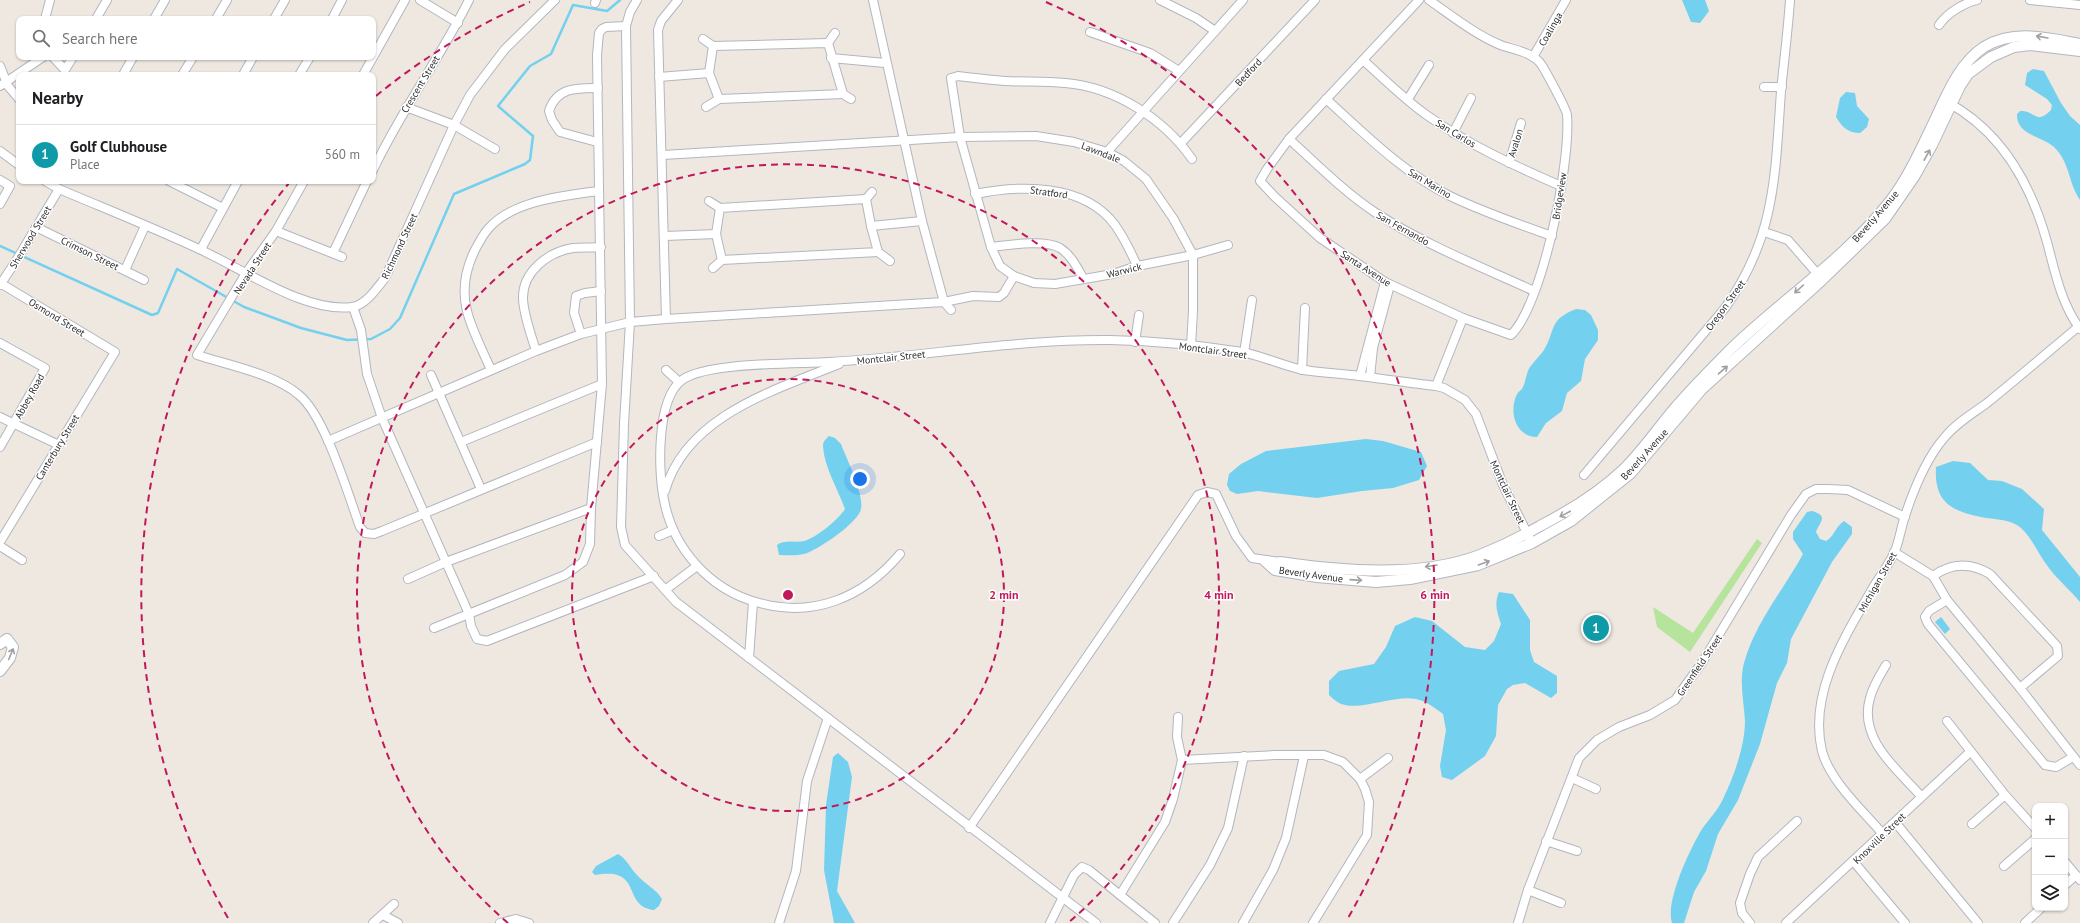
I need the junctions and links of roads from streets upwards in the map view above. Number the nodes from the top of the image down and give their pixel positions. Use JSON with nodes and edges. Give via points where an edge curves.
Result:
{"nodes":[{"id":1,"x":50,"y":0,"type":"edge"},
{"id":2,"x":107,"y":0,"type":"edge"},
{"id":3,"x":165,"y":0,"type":"edge"},
{"id":4,"x":227,"y":0,"type":"edge"},
{"id":5,"x":285,"y":0,"type":"edge"},
{"id":6,"x":342,"y":0,"type":"edge"},
{"id":7,"x":405,"y":0,"type":"edge"},
{"id":8,"x":420,"y":0,"type":"edge"},
{"id":9,"x":469,"y":0,"type":"edge"},
{"id":10,"x":555,"y":0,"type":"edge"},
{"id":11,"x":637,"y":0,"type":"edge"},
{"id":12,"x":678,"y":0,"type":"edge"},
{"id":13,"x":872,"y":0,"type":"edge"},
{"id":14,"x":1160,"y":0,"type":"edge"},
{"id":15,"x":1243,"y":0,"type":"edge"},
{"id":16,"x":1315,"y":0,"type":"edge"},
{"id":17,"x":1419,"y":0,"type":"edge"},
{"id":18,"x":1429,"y":0,"type":"edge"},
{"id":19,"x":1566,"y":0,"type":"edge"},
{"id":20,"x":1790,"y":0,"type":"edge"},
{"id":21,"x":1976,"y":0,"type":"edge"},
{"id":22,"x":2030,"y":0,"type":"edge"},
{"id":23,"x":2080,"y":5,"type":"edge"},
{"id":24,"x":46,"y":16,"type":"edge"},
{"id":25,"x":98,"y":16,"type":"edge"},
{"id":26,"x":156,"y":16,"type":"edge"},
{"id":27,"x":218,"y":16,"type":"edge"},
{"id":28,"x":276,"y":16,"type":"edge"},
{"id":29,"x":334,"y":16,"type":"edge"},
{"id":30,"x":458,"y":23,"type":"junction"},
{"id":31,"x":1939,"y":25,"type":"dead end"},
{"id":32,"x":626,"y":26,"type":"junction"},
{"id":33,"x":1215,"y":31,"type":"junction"},
{"id":34,"x":1090,"y":32,"type":"dead end"},
{"id":35,"x":835,"y":33,"type":"dead end"},
{"id":36,"x":703,"y":39,"type":"dead end"},
{"id":37,"x":828,"y":43,"type":"junction"},
{"id":38,"x":2080,"y":44,"type":"edge"},
{"id":39,"x":713,"y":46,"type":"junction"},
{"id":40,"x":2080,"y":51,"type":"edge"},
{"id":41,"x":376,"y":53,"type":"edge"},
{"id":42,"x":1533,"y":57,"type":"junction"},
{"id":43,"x":831,"y":58,"type":"junction"},
{"id":44,"x":39,"y":60,"type":"edge"},
{"id":45,"x":56,"y":60,"type":"edge"},
{"id":46,"x":71,"y":60,"type":"edge"},
{"id":47,"x":131,"y":60,"type":"edge"},
{"id":48,"x":191,"y":60,"type":"edge"},
{"id":49,"x":251,"y":60,"type":"edge"},
{"id":50,"x":308,"y":60,"type":"edge"},
{"id":51,"x":372,"y":60,"type":"edge"},
{"id":52,"x":1363,"y":60,"type":"junction"},
{"id":53,"x":885,"y":63,"type":"junction"},
{"id":54,"x":1429,"y":65,"type":"dead end"},
{"id":55,"x":0,"y":66,"type":"edge"},
{"id":56,"x":1179,"y":71,"type":"junction"},
{"id":57,"x":21,"y":72,"type":"edge"},
{"id":58,"x":125,"y":72,"type":"edge"},
{"id":59,"x":184,"y":72,"type":"edge"},
{"id":60,"x":244,"y":72,"type":"edge"},
{"id":61,"x":301,"y":72,"type":"edge"},
{"id":62,"x":366,"y":72,"type":"edge"},
{"id":63,"x":709,"y":73,"type":"junction"},
{"id":64,"x":16,"y":75,"type":"edge"},
{"id":65,"x":659,"y":77,"type":"junction"},
{"id":66,"x":3,"y":84,"type":"edge"},
{"id":67,"x":1764,"y":87,"type":"dead end"},
{"id":68,"x":1782,"y":87,"type":"junction"},
{"id":69,"x":598,"y":88,"type":"junction"},
{"id":70,"x":843,"y":94,"type":"junction"},
{"id":71,"x":16,"y":96,"type":"edge"},
{"id":72,"x":719,"y":98,"type":"junction"},
{"id":73,"x":1471,"y":98,"type":"dead end"},
{"id":74,"x":851,"y":99,"type":"dead end"},
{"id":75,"x":1326,"y":99,"type":"junction"},
{"id":76,"x":1408,"y":99,"type":"junction"},
{"id":77,"x":1948,"y":102,"type":"junction"},
{"id":78,"x":406,"y":107,"type":"junction"},
{"id":79,"x":706,"y":107,"type":"dead end"},
{"id":80,"x":1143,"y":111,"type":"junction"},
{"id":81,"x":1521,"y":123,"type":"dead end"},
{"id":82,"x":454,"y":126,"type":"junction"},
{"id":83,"x":1453,"y":133,"type":"junction"},
{"id":84,"x":960,"y":137,"type":"junction"},
{"id":85,"x":1289,"y":138,"type":"junction"},
{"id":86,"x":904,"y":141,"type":"junction"},
{"id":87,"x":597,"y":142,"type":"junction"},
{"id":88,"x":1181,"y":143,"type":"junction"},
{"id":89,"x":495,"y":149,"type":"dead end"},
{"id":90,"x":0,"y":151,"type":"edge"},
{"id":91,"x":1107,"y":152,"type":"junction"},
{"id":92,"x":663,"y":155,"type":"junction"},
{"id":93,"x":1192,"y":159,"type":"dead end"},
{"id":94,"x":16,"y":163,"type":"edge"},
{"id":95,"x":1509,"y":163,"type":"junction"},
{"id":96,"x":376,"y":164,"type":"edge"},
{"id":97,"x":0,"y":180,"type":"edge"},
{"id":98,"x":50,"y":184,"type":"edge"},
{"id":99,"x":175,"y":184,"type":"edge"},
{"id":100,"x":236,"y":184,"type":"edge"},
{"id":101,"x":302,"y":184,"type":"edge"},
{"id":102,"x":367,"y":184,"type":"edge"},
{"id":103,"x":1561,"y":186,"type":"junction"},
{"id":104,"x":59,"y":189,"type":"junction"},
{"id":105,"x":598,"y":191,"type":"junction"},
{"id":106,"x":872,"y":192,"type":"dead end"},
{"id":107,"x":975,"y":194,"type":"junction"},
{"id":108,"x":866,"y":199,"type":"junction"},
{"id":109,"x":709,"y":201,"type":"dead end"},
{"id":110,"x":0,"y":204,"type":"edge"},
{"id":111,"x":223,"y":208,"type":"junction"},
{"id":112,"x":720,"y":208,"type":"junction"},
{"id":113,"x":922,"y":221,"type":"junction"},
{"id":114,"x":146,"y":226,"type":"junction"},
{"id":115,"x":870,"y":226,"type":"junction"},
{"id":116,"x":36,"y":227,"type":"junction"},
{"id":117,"x":276,"y":231,"type":"junction"},
{"id":118,"x":1764,"y":232,"type":"junction"},
{"id":119,"x":716,"y":234,"type":"junction"},
{"id":120,"x":665,"y":236,"type":"junction"},
{"id":121,"x":1552,"y":236,"type":"junction"},
{"id":122,"x":1228,"y":245,"type":"dead end"},
{"id":123,"x":601,"y":247,"type":"junction"},
{"id":124,"x":991,"y":247,"type":"junction"},
{"id":125,"x":201,"y":250,"type":"junction"},
{"id":126,"x":878,"y":252,"type":"junction"},
{"id":127,"x":333,"y":253,"type":"junction"},
{"id":128,"x":1193,"y":255,"type":"junction"},
{"id":129,"x":342,"y":257,"type":"dead end"},
{"id":130,"x":722,"y":260,"type":"junction"},
{"id":131,"x":890,"y":261,"type":"dead end"},
{"id":132,"x":1137,"y":266,"type":"junction"},
{"id":133,"x":713,"y":268,"type":"dead end"},
{"id":134,"x":124,"y":270,"type":"junction"},
{"id":135,"x":246,"y":272,"type":"junction"},
{"id":136,"x":1820,"y":277,"type":"junction"},
{"id":137,"x":1017,"y":278,"type":"junction"},
{"id":138,"x":1083,"y":278,"type":"junction"},
{"id":139,"x":144,"y":280,"type":"dead end"},
{"id":140,"x":1387,"y":283,"type":"junction"},
{"id":141,"x":0,"y":284,"type":"edge"},
{"id":142,"x":601,"y":291,"type":"junction"},
{"id":143,"x":1534,"y":291,"type":"junction"},
{"id":144,"x":1252,"y":300,"type":"dead end"},
{"id":145,"x":944,"y":302,"type":"junction"},
{"id":146,"x":354,"y":307,"type":"junction"},
{"id":147,"x":1305,"y":308,"type":"dead end"},
{"id":148,"x":951,"y":310,"type":"dead end"},
{"id":149,"x":1139,"y":315,"type":"dead end"},
{"id":150,"x":1463,"y":318,"type":"junction"},
{"id":151,"x":666,"y":319,"type":"junction"},
{"id":152,"x":630,"y":322,"type":"junction"},
{"id":153,"x":602,"y":328,"type":"junction"},
{"id":154,"x":2079,"y":328,"type":"edge"},
{"id":155,"x":581,"y":334,"type":"junction"},
{"id":156,"x":1511,"y":336,"type":"joint"},
{"id":157,"x":1135,"y":342,"type":"junction"},
{"id":158,"x":0,"y":343,"type":"edge"},
{"id":159,"x":1191,"y":346,"type":"junction"},
{"id":160,"x":536,"y":350,"type":"junction"},
{"id":161,"x":115,"y":352,"type":"joint"},
{"id":162,"x":1244,"y":353,"type":"junction"},
{"id":163,"x":846,"y":361,"type":"junction"},
{"id":164,"x":491,"y":370,"type":"junction"},
{"id":165,"x":666,"y":370,"type":"dead end"},
{"id":166,"x":1302,"y":370,"type":"junction"},
{"id":167,"x":431,"y":375,"type":"dead end"},
{"id":168,"x":1360,"y":376,"type":"junction"},
{"id":169,"x":1370,"y":377,"type":"junction"},
{"id":170,"x":679,"y":382,"type":"junction"},
{"id":171,"x":602,"y":384,"type":"junction"},
{"id":172,"x":1436,"y":386,"type":"junction"},
{"id":173,"x":441,"y":393,"type":"junction"},
{"id":174,"x":0,"y":417,"type":"edge"},
{"id":175,"x":382,"y":418,"type":"junction"},
{"id":176,"x":14,"y":425,"type":"junction"},
{"id":177,"x":328,"y":441,"type":"junction"},
{"id":178,"x":461,"y":442,"type":"junction"},
{"id":179,"x":597,"y":442,"type":"junction"},
{"id":180,"x":59,"y":445,"type":"junction"},
{"id":181,"x":0,"y":447,"type":"edge"},
{"id":182,"x":1584,"y":475,"type":"dead end"},
{"id":183,"x":481,"y":489,"type":"junction"},
{"id":184,"x":663,"y":498,"type":"junction"},
{"id":185,"x":591,"y":508,"type":"junction"},
{"id":186,"x":426,"y":514,"type":"junction"},
{"id":187,"x":1905,"y":517,"type":"junction"},
{"id":188,"x":673,"y":530,"type":"junction"},
{"id":189,"x":1528,"y":533,"type":"junction"},
{"id":190,"x":659,"y":536,"type":"dead end"},
{"id":191,"x":0,"y":542,"type":"edge"},
{"id":192,"x":1532,"y":543,"type":"junction"},
{"id":193,"x":0,"y":546,"type":"edge"},
{"id":194,"x":1894,"y":552,"type":"junction"},
{"id":195,"x":900,"y":554,"type":"dead end"},
{"id":196,"x":22,"y":560,"type":"dead end"},
{"id":197,"x":1265,"y":561,"type":"junction"},
{"id":198,"x":446,"y":562,"type":"junction"},
{"id":199,"x":1280,"y":562,"type":"joint"},
{"id":200,"x":697,"y":566,"type":"junction"},
{"id":201,"x":654,"y":576,"type":"junction"},
{"id":202,"x":1933,"y":576,"type":"junction"},
{"id":203,"x":408,"y":579,"type":"dead end"},
{"id":204,"x":665,"y":590,"type":"junction"},
{"id":205,"x":1947,"y":600,"type":"junction"},
{"id":206,"x":753,"y":602,"type":"junction"},
{"id":207,"x":469,"y":614,"type":"junction"},
{"id":208,"x":434,"y":628,"type":"dead end"},
{"id":209,"x":0,"y":644,"type":"edge"},
{"id":210,"x":749,"y":658,"type":"junction"},
{"id":211,"x":1886,"y":664,"type":"dead end"},
{"id":212,"x":0,"y":670,"type":"edge"},
{"id":213,"x":2020,"y":688,"type":"junction"},
{"id":214,"x":1178,"y":717,"type":"dead end"},
{"id":215,"x":828,"y":718,"type":"junction"},
{"id":216,"x":1947,"y":721,"type":"dead end"},
{"id":217,"x":1970,"y":752,"type":"junction"},
{"id":218,"x":1244,"y":756,"type":"junction"},
{"id":219,"x":1304,"y":756,"type":"junction"},
{"id":220,"x":2074,"y":757,"type":"junction"},
{"id":221,"x":1388,"y":758,"type":"dead end"},
{"id":222,"x":1182,"y":760,"type":"junction"},
{"id":223,"x":2080,"y":765,"type":"edge"},
{"id":224,"x":1572,"y":778,"type":"junction"},
{"id":225,"x":1360,"y":779,"type":"junction"},
{"id":226,"x":1596,"y":789,"type":"dead end"},
{"id":227,"x":2005,"y":795,"type":"junction"},
{"id":228,"x":1921,"y":796,"type":"junction"},
{"id":229,"x":1797,"y":821,"type":"dead end"},
{"id":230,"x":1895,"y":822,"type":"junction"},
{"id":231,"x":1972,"y":824,"type":"dead end"},
{"id":232,"x":2032,"y":825,"type":"edge"},
{"id":233,"x":969,"y":828,"type":"junction"},
{"id":234,"x":1882,"y":833,"type":"junction"},
{"id":235,"x":1546,"y":841,"type":"junction"},
{"id":236,"x":2032,"y":842,"type":"edge"},
{"id":237,"x":1576,"y":851,"type":"dead end"},
{"id":238,"x":1854,"y":862,"type":"junction"},
{"id":239,"x":2004,"y":866,"type":"dead end"},
{"id":240,"x":2068,"y":866,"type":"edge"},
{"id":241,"x":2078,"y":878,"type":"edge"},
{"id":242,"x":2068,"y":883,"type":"edge"},
{"id":243,"x":1528,"y":890,"type":"junction"},
{"id":244,"x":1120,"y":895,"type":"junction"},
{"id":245,"x":1063,"y":897,"type":"junction"},
{"id":246,"x":1561,"y":903,"type":"dead end"},
{"id":247,"x":394,"y":904,"type":"dead end"},
{"id":248,"x":2038,"y":911,"type":"edge"},
{"id":249,"x":384,"y":915,"type":"junction"},
{"id":250,"x":374,"y":923,"type":"edge"},
{"id":251,"x":398,"y":923,"type":"edge"},
{"id":252,"x":500,"y":923,"type":"edge"},
{"id":253,"x":529,"y":923,"type":"edge"},
{"id":254,"x":779,"y":923,"type":"edge"},
{"id":255,"x":1050,"y":923,"type":"edge"},
{"id":256,"x":1096,"y":923,"type":"edge"},
{"id":257,"x":1155,"y":923,"type":"edge"},
{"id":258,"x":1173,"y":923,"type":"edge"},
{"id":259,"x":1243,"y":923,"type":"edge"},
{"id":260,"x":1313,"y":923,"type":"edge"},
{"id":261,"x":1518,"y":923,"type":"edge"},
{"id":262,"x":1750,"y":923,"type":"edge"},
{"id":263,"x":1786,"y":923,"type":"edge"},
{"id":264,"x":1905,"y":923,"type":"edge"},
{"id":265,"x":1978,"y":923,"type":"edge"},
{"id":266,"x":2025,"y":923,"type":"edge"}],
"edges":[{"from":1,"to":24,"type":"street"},
{"from":2,"to":25,"type":"street"},
{"from":3,"to":26,"type":"street"},
{"from":4,"to":27,"type":"street"},
{"from":5,"to":28,"type":"street"},
{"from":6,"to":29,"type":"street"},
{"from":7,"to":41,"type":"street"},
{"from":8,"to":30,"type":"street"},
{"from":9,"to":30,"type":"street","name":"Crescent Street"},
{"from":10,"to":82,"type":"street","name":"Richmond Street","via":[[505,49],[470,95]]},
{"from":11,"to":32,"type":"street"},
{"from":12,"to":65,"type":"street","via":[[658,30]]},
{"from":13,"to":53,"type":"street"},
{"from":14,"to":33,"type":"street"},
{"from":15,"to":33,"type":"street"},
{"from":16,"to":88,"type":"street","name":"Bedford"},
{"from":17,"to":52,"type":"street"},
{"from":18,"to":42,"type":"street","via":[[1484,36]]},
{"from":19,"to":42,"type":"street","name":"Coalinga"},
{"from":20,"to":68,"type":"street","name":"Oregon Street"},
{"from":21,"to":31,"type":"street","via":[[1951,12]]},
{"from":22,"to":23,"type":"street"},
{"from":30,"to":78,"type":"street","name":"Crescent Street"},
{"from":32,"to":69,"type":"street","via":[[606,26],[599,33]]},
{"from":32,"to":152,"type":"street"},
{"from":33,"to":56,"type":"street"},
{"from":34,"to":56,"type":"street","via":[[1150,53]]},
{"from":35,"to":37,"type":"street"},
{"from":36,"to":39,"type":"street"},
{"from":37,"to":39,"type":"street"},
{"from":37,"to":43,"type":"street"},
{"from":38,"to":77,"type":"street","name":"Beverly Avenue","one_way":true,"via":[[2030,35],[1986,46],[1963,67]]},
{"from":39,"to":63,"type":"street"},
{"from":40,"to":77,"type":"street","name":"Beverly Avenue","via":[[2030,45],[2002,51],[1968,74]]},
{"from":42,"to":103,"type":"street","name":"Bridgeview","via":[[1541,64],[1568,114]]},
{"from":43,"to":53,"type":"street"},
{"from":43,"to":70,"type":"street"},
{"from":44,"to":57,"type":"street"},
{"from":45,"to":46,"type":"street","via":[[66,70]]},
{"from":47,"to":58,"type":"street"},
{"from":48,"to":59,"type":"street"},
{"from":49,"to":60,"type":"street"},
{"from":50,"to":61,"type":"street"},
{"from":51,"to":62,"type":"street"},
{"from":52,"to":75,"type":"street"},
{"from":52,"to":76,"type":"street","name":"San Carlos"},
{"from":53,"to":86,"type":"street"},
{"from":54,"to":76,"type":"street"},
{"from":55,"to":66,"type":"street"},
{"from":56,"to":80,"type":"street"},
{"from":63,"to":65,"type":"street"},
{"from":63,"to":72,"type":"street"},
{"from":64,"to":66,"type":"street"},
{"from":65,"to":92,"type":"street"},
{"from":66,"to":71,"type":"street"},
{"from":67,"to":68,"type":"street"},
{"from":68,"to":118,"type":"street","name":"Oregon Street","via":[[1775,182]]},
{"from":69,"to":87,"type":"street"},
{"from":69,"to":87,"type":"street","via":[[567,90],[556,98],[549,111],[560,132]]},
{"from":70,"to":72,"type":"street"},
{"from":70,"to":74,"type":"street"},
{"from":72,"to":79,"type":"street"},
{"from":73,"to":83,"type":"street"},
{"from":75,"to":85,"type":"street"},
{"from":75,"to":121,"type":"street","name":"San Marino","via":[[1389,156],[1449,196]]},
{"from":76,"to":83,"type":"street","name":"San Carlos","via":[[1427,116]]},
{"from":77,"to":136,"type":"street","name":"Beverly Avenue","via":[[1932,145],[1886,219]]},
{"from":77,"to":154,"type":"street","via":[[1984,127],[2002,146],[2019,171],[2036,208],[2056,281]]},
{"from":78,"to":82,"type":"street"},
{"from":78,"to":96,"type":"street","name":"Crescent Street"},
{"from":80,"to":84,"type":"street","via":[[1104,92],[1066,83],[958,76],[951,78]]},
{"from":80,"to":88,"type":"street"},
{"from":80,"to":91,"type":"street"},
{"from":81,"to":95,"type":"street","name":"Avalon"},
{"from":82,"to":89,"type":"street"},
{"from":82,"to":146,"type":"street","name":"Richmond Street","via":[[385,278],[373,293]]},
{"from":83,"to":95,"type":"street","name":"San Carlos"},
{"from":84,"to":86,"type":"street","name":"Lawndale"},
{"from":84,"to":91,"type":"street","name":"Lawndale","via":[[1036,136],[1074,142]]},
{"from":84,"to":107,"type":"street"},
{"from":85,"to":140,"type":"street","name":"Santa Avenue","via":[[1260,181],[1320,238]]},
{"from":85,"to":143,"type":"street","name":"San Fernando","via":[[1358,201],[1377,214]]},
{"from":86,"to":92,"type":"street","name":"Lawndale"},
{"from":86,"to":113,"type":"street"},
{"from":87,"to":105,"type":"street"},
{"from":88,"to":93,"type":"street"},
{"from":90,"to":94,"type":"street"},
{"from":91,"to":128,"type":"street","name":"Lawndale","via":[[1124,161],[1146,179],[1173,218]]},
{"from":92,"to":120,"type":"street"},
{"from":95,"to":103,"type":"street","name":"San Carlos"},
{"from":97,"to":110,"type":"street","via":[[10,186]]},
{"from":98,"to":104,"type":"street"},
{"from":99,"to":111,"type":"street"},
{"from":100,"to":111,"type":"street"},
{"from":101,"to":117,"type":"street","name":"Nevada Street"},
{"from":102,"to":127,"type":"street"},
{"from":103,"to":121,"type":"street","name":"Bridgeview"},
{"from":104,"to":114,"type":"street"},
{"from":104,"to":116,"type":"street","name":"Sherwood Street"},
{"from":105,"to":123,"type":"street"},
{"from":105,"to":164,"type":"street","via":[[541,200],[512,211],[489,228],[479,244],[466,274],[465,298],[471,321]]},
{"from":106,"to":108,"type":"street"},
{"from":107,"to":124,"type":"street"},
{"from":107,"to":132,"type":"street","name":"Stratford","via":[[998,189],[1028,189],[1072,195],[1102,212],[1114,225]]},
{"from":108,"to":112,"type":"street"},
{"from":108,"to":115,"type":"street"},
{"from":109,"to":112,"type":"street"},
{"from":111,"to":125,"type":"street"},
{"from":112,"to":119,"type":"street"},
{"from":113,"to":115,"type":"street"},
{"from":113,"to":145,"type":"street"},
{"from":114,"to":125,"type":"street"},
{"from":114,"to":134,"type":"street"},
{"from":115,"to":126,"type":"street"},
{"from":116,"to":134,"type":"street","name":"Crimson Street"},
{"from":116,"to":141,"type":"street","name":"Sherwood Street"},
{"from":117,"to":127,"type":"street"},
{"from":117,"to":135,"type":"street","name":"Nevada Street"},
{"from":118,"to":136,"type":"street","via":[[1788,240]]},
{"from":118,"to":182,"type":"street","name":"Oregon Street","via":[[1745,278],[1725,308]]},
{"from":119,"to":120,"type":"street"},
{"from":119,"to":130,"type":"street"},
{"from":120,"to":151,"type":"street"},
{"from":121,"to":143,"type":"street","name":"Bridgeview"},
{"from":122,"to":128,"type":"street","name":"Warwick"},
{"from":123,"to":142,"type":"street"},
{"from":123,"to":160,"type":"street","via":[[573,248],[545,258],[529,277],[523,299]]},
{"from":124,"to":137,"type":"street","via":[[1000,266]]},
{"from":124,"to":138,"type":"street","via":[[1029,244],[1059,247],[1073,261]]},
{"from":125,"to":135,"type":"street"},
{"from":126,"to":130,"type":"street"},
{"from":126,"to":131,"type":"street"},
{"from":127,"to":129,"type":"street"},
{"from":128,"to":132,"type":"street","name":"Warwick"},
{"from":128,"to":159,"type":"street"},
{"from":130,"to":133,"type":"street"},
{"from":132,"to":138,"type":"street","name":"Warwick","via":[[1112,274]]},
{"from":134,"to":139,"type":"street","name":"Crimson Street"},
{"from":135,"to":146,"type":"street","via":[[310,303],[332,308]]},
{"from":135,"to":177,"type":"street","name":"Nevada Street","via":[[197,355],[261,376],[298,394],[308,403]]},
{"from":136,"to":189,"type":"street","name":"Beverly Avenue","one_way":true,"via":[[1738,342],[1708,372],[1625,468],[1571,510]]},
{"from":192,"to":136,"type":"street","name":"Beverly Avenue","one_way":true,"via":[[1571,521],[1631,473],[1702,389]]},
{"from":137,"to":138,"type":"street","name":"Warwick","via":[[1034,283],[1055,284]]},
{"from":137,"to":145,"type":"street","via":[[999,297],[973,296]]},
{"from":140,"to":150,"type":"street","name":"Santa Avenue"},
{"from":140,"to":168,"type":"street"},
{"from":140,"to":169,"type":"street","via":[[1373,348]]},
{"from":141,"to":161,"type":"street","name":"Osmond Street"},
{"from":142,"to":153,"type":"street"},
{"from":142,"to":155,"type":"street","via":[[576,296],[574,313]]},
{"from":143,"to":156,"type":"street","name":"Bridgeview","via":[[1518,328]]},
{"from":144,"to":162,"type":"street"},
{"from":145,"to":148,"type":"street"},
{"from":145,"to":151,"type":"street"},
{"from":146,"to":175,"type":"street","via":[[362,330],[367,374]]},
{"from":147,"to":166,"type":"street"},
{"from":149,"to":157,"type":"street"},
{"from":150,"to":156,"type":"street","name":"Santa Avenue"},
{"from":150,"to":172,"type":"street"},
{"from":151,"to":152,"type":"street"},
{"from":152,"to":153,"type":"street"},
{"from":152,"to":201,"type":"street","via":[[621,527],[625,545]]},
{"from":153,"to":155,"type":"street"},
{"from":153,"to":171,"type":"street"},
{"from":154,"to":187,"type":"street","name":"Michigan Street","via":[[1955,426],[1936,449]]},
{"from":155,"to":160,"type":"street"},
{"from":157,"to":159,"type":"street","name":"Montclair Street"},
{"from":157,"to":163,"type":"street","name":"Montclair Street","via":[[1111,340],[1002,346]]},
{"from":158,"to":176,"type":"street","name":"Abbey Road","via":[[45,368]]},
{"from":159,"to":162,"type":"street","name":"Montclair Street"},
{"from":160,"to":164,"type":"street"},
{"from":161,"to":180,"type":"street","name":"Canterbury Street"},
{"from":162,"to":166,"type":"street","name":"Montclair Street"},
{"from":163,"to":170,"type":"street","name":"Montclair Street","via":[[707,370]]},
{"from":163,"to":184,"type":"street","name":"Montclair Street","via":[[760,396],[726,414],[697,439],[676,464]]},
{"from":164,"to":173,"type":"street"},
{"from":165,"to":170,"type":"street"},
{"from":166,"to":168,"type":"street","name":"Montclair Street"},
{"from":167,"to":173,"type":"street"},
{"from":168,"to":169,"type":"street","name":"Montclair Street"},
{"from":169,"to":172,"type":"street","name":"Montclair Street"},
{"from":170,"to":184,"type":"street","via":[[664,412],[661,451]]},
{"from":171,"to":178,"type":"street"},
{"from":171,"to":179,"type":"street"},
{"from":172,"to":189,"type":"street","name":"Montclair Street","via":[[1465,400],[1476,414],[1503,485]]},
{"from":173,"to":175,"type":"street"},
{"from":173,"to":178,"type":"street"},
{"from":174,"to":176,"type":"street"},
{"from":175,"to":177,"type":"street"},
{"from":175,"to":186,"type":"street"},
{"from":176,"to":180,"type":"street"},
{"from":176,"to":181,"type":"street","name":"Abbey Road"},
{"from":177,"to":186,"type":"street","via":[[360,527],[365,533],[382,532]]},
{"from":178,"to":183,"type":"street"},
{"from":179,"to":183,"type":"street"},
{"from":179,"to":185,"type":"street"},
{"from":180,"to":191,"type":"street","name":"Canterbury Street"},
{"from":183,"to":186,"type":"street"},
{"from":184,"to":188,"type":"street"},
{"from":185,"to":198,"type":"street"},
{"from":185,"to":207,"type":"street","via":[[590,544],[584,562],[566,575]]},
{"from":186,"to":198,"type":"street"},
{"from":187,"to":194,"type":"street","name":"Michigan Street"},
{"from":187,"to":224,"type":"street","name":"Greenfield Street","via":[[1848,490],[1816,489],[1806,494],[1703,661],[1675,700],[1597,740],[1579,758]]},
{"from":188,"to":190,"type":"street"},
{"from":188,"to":200,"type":"street"},
{"from":189,"to":192,"type":"street","name":"Montclair Street"},
{"from":189,"to":199,"type":"street","name":"Beverly Avenue","one_way":true,"via":[[1478,556],[1411,569],[1339,570]]},
{"from":197,"to":192,"type":"street","name":"Beverly Avenue","one_way":true,"via":[[1275,570],[1289,573],[1376,582],[1410,579],[1478,565]]},
{"from":193,"to":196,"type":"street"},
{"from":194,"to":202,"type":"street"},
{"from":194,"to":234,"type":"street","name":"Michigan Street","via":[[1863,605],[1828,675],[1820,713],[1823,752],[1831,772]]},
{"from":195,"to":206,"type":"street","via":[[874,580],[854,593],[825,604],[789,608]]},
{"from":197,"to":199,"type":"street","name":"Beverly Avenue"},
{"from":197,"to":233,"type":"street","via":[[1251,556],[1236,536],[1216,494],[1207,492],[1198,495]]},
{"from":198,"to":203,"type":"street"},
{"from":198,"to":207,"type":"street"},
{"from":200,"to":204,"type":"street"},
{"from":200,"to":206,"type":"street","via":[[723,587]]},
{"from":201,"to":204,"type":"street"},
{"from":201,"to":207,"type":"street","via":[[487,641],[477,639]]},
{"from":202,"to":205,"type":"street"},
{"from":202,"to":213,"type":"street","via":[[1950,566],[1983,570],[1990,574],[2056,646],[2058,656]]},
{"from":204,"to":210,"type":"street","via":[[676,602]]},
{"from":205,"to":213,"type":"street"},
{"from":205,"to":220,"type":"street","via":[[1929,611],[1925,617],[1928,624],[2045,765],[2056,766]]},
{"from":206,"to":210,"type":"street"},
{"from":207,"to":208,"type":"street"},
{"from":212,"to":209,"type":"street","one_way":true,"via":[[10,658],[13,648],[7,639]]},
{"from":210,"to":215,"type":"street"},
{"from":211,"to":228,"type":"street","via":[[1870,698],[1867,713],[1869,727],[1882,752]]},
{"from":213,"to":220,"type":"street"},
{"from":214,"to":222,"type":"street","via":[[1177,738]]},
{"from":215,"to":233,"type":"street"},
{"from":215,"to":254,"type":"street","via":[[807,781],[796,871]]},
{"from":216,"to":217,"type":"street"},
{"from":217,"to":227,"type":"street"},
{"from":217,"to":228,"type":"street","name":"Knoxville Street"},
{"from":218,"to":219,"type":"street"},
{"from":218,"to":222,"type":"street"},
{"from":218,"to":258,"type":"street","via":[[1228,828],[1210,865]]},
{"from":219,"to":225,"type":"street","via":[[1324,755],[1344,762]]},
{"from":219,"to":259,"type":"street","via":[[1286,838],[1273,870]]},
{"from":220,"to":223,"type":"street"},
{"from":221,"to":225,"type":"street"},
{"from":222,"to":244,"type":"street","via":[[1165,822]]},
{"from":224,"to":226,"type":"street"},
{"from":224,"to":235,"type":"street","name":"Greenfield Street"},
{"from":225,"to":260,"type":"street","via":[[1369,802],[1367,835]]},
{"from":227,"to":231,"type":"street"},
{"from":227,"to":232,"type":"street"},
{"from":228,"to":230,"type":"street","name":"Knoxville Street"},
{"from":229,"to":262,"type":"street","via":[[1758,857],[1750,874],[1740,903],[1742,913]]},
{"from":230,"to":234,"type":"street","name":"Knoxville Street"},
{"from":230,"to":265,"type":"street"},
{"from":233,"to":245,"type":"street"},
{"from":234,"to":238,"type":"street","name":"Knoxville Street"},
{"from":235,"to":237,"type":"street"},
{"from":235,"to":243,"type":"street","name":"Greenfield Street"},
{"from":236,"to":239,"type":"street"},
{"from":238,"to":263,"type":"street","name":"Knoxville Street"},
{"from":238,"to":264,"type":"street"},
{"from":240,"to":241,"type":"street"},
{"from":241,"to":242,"type":"street"},
{"from":243,"to":246,"type":"street"},
{"from":243,"to":261,"type":"street","name":"Greenfield Street"},
{"from":244,"to":245,"type":"street","via":[[1082,867],[1074,875]]},
{"from":244,"to":257,"type":"street"},
{"from":245,"to":255,"type":"street"},
{"from":245,"to":256,"type":"street"},
{"from":247,"to":249,"type":"street"},
{"from":248,"to":266,"type":"street"},
{"from":249,"to":250,"type":"street"},
{"from":249,"to":251,"type":"street"},
{"from":252,"to":253,"type":"street","via":[[516,919]]}]}
